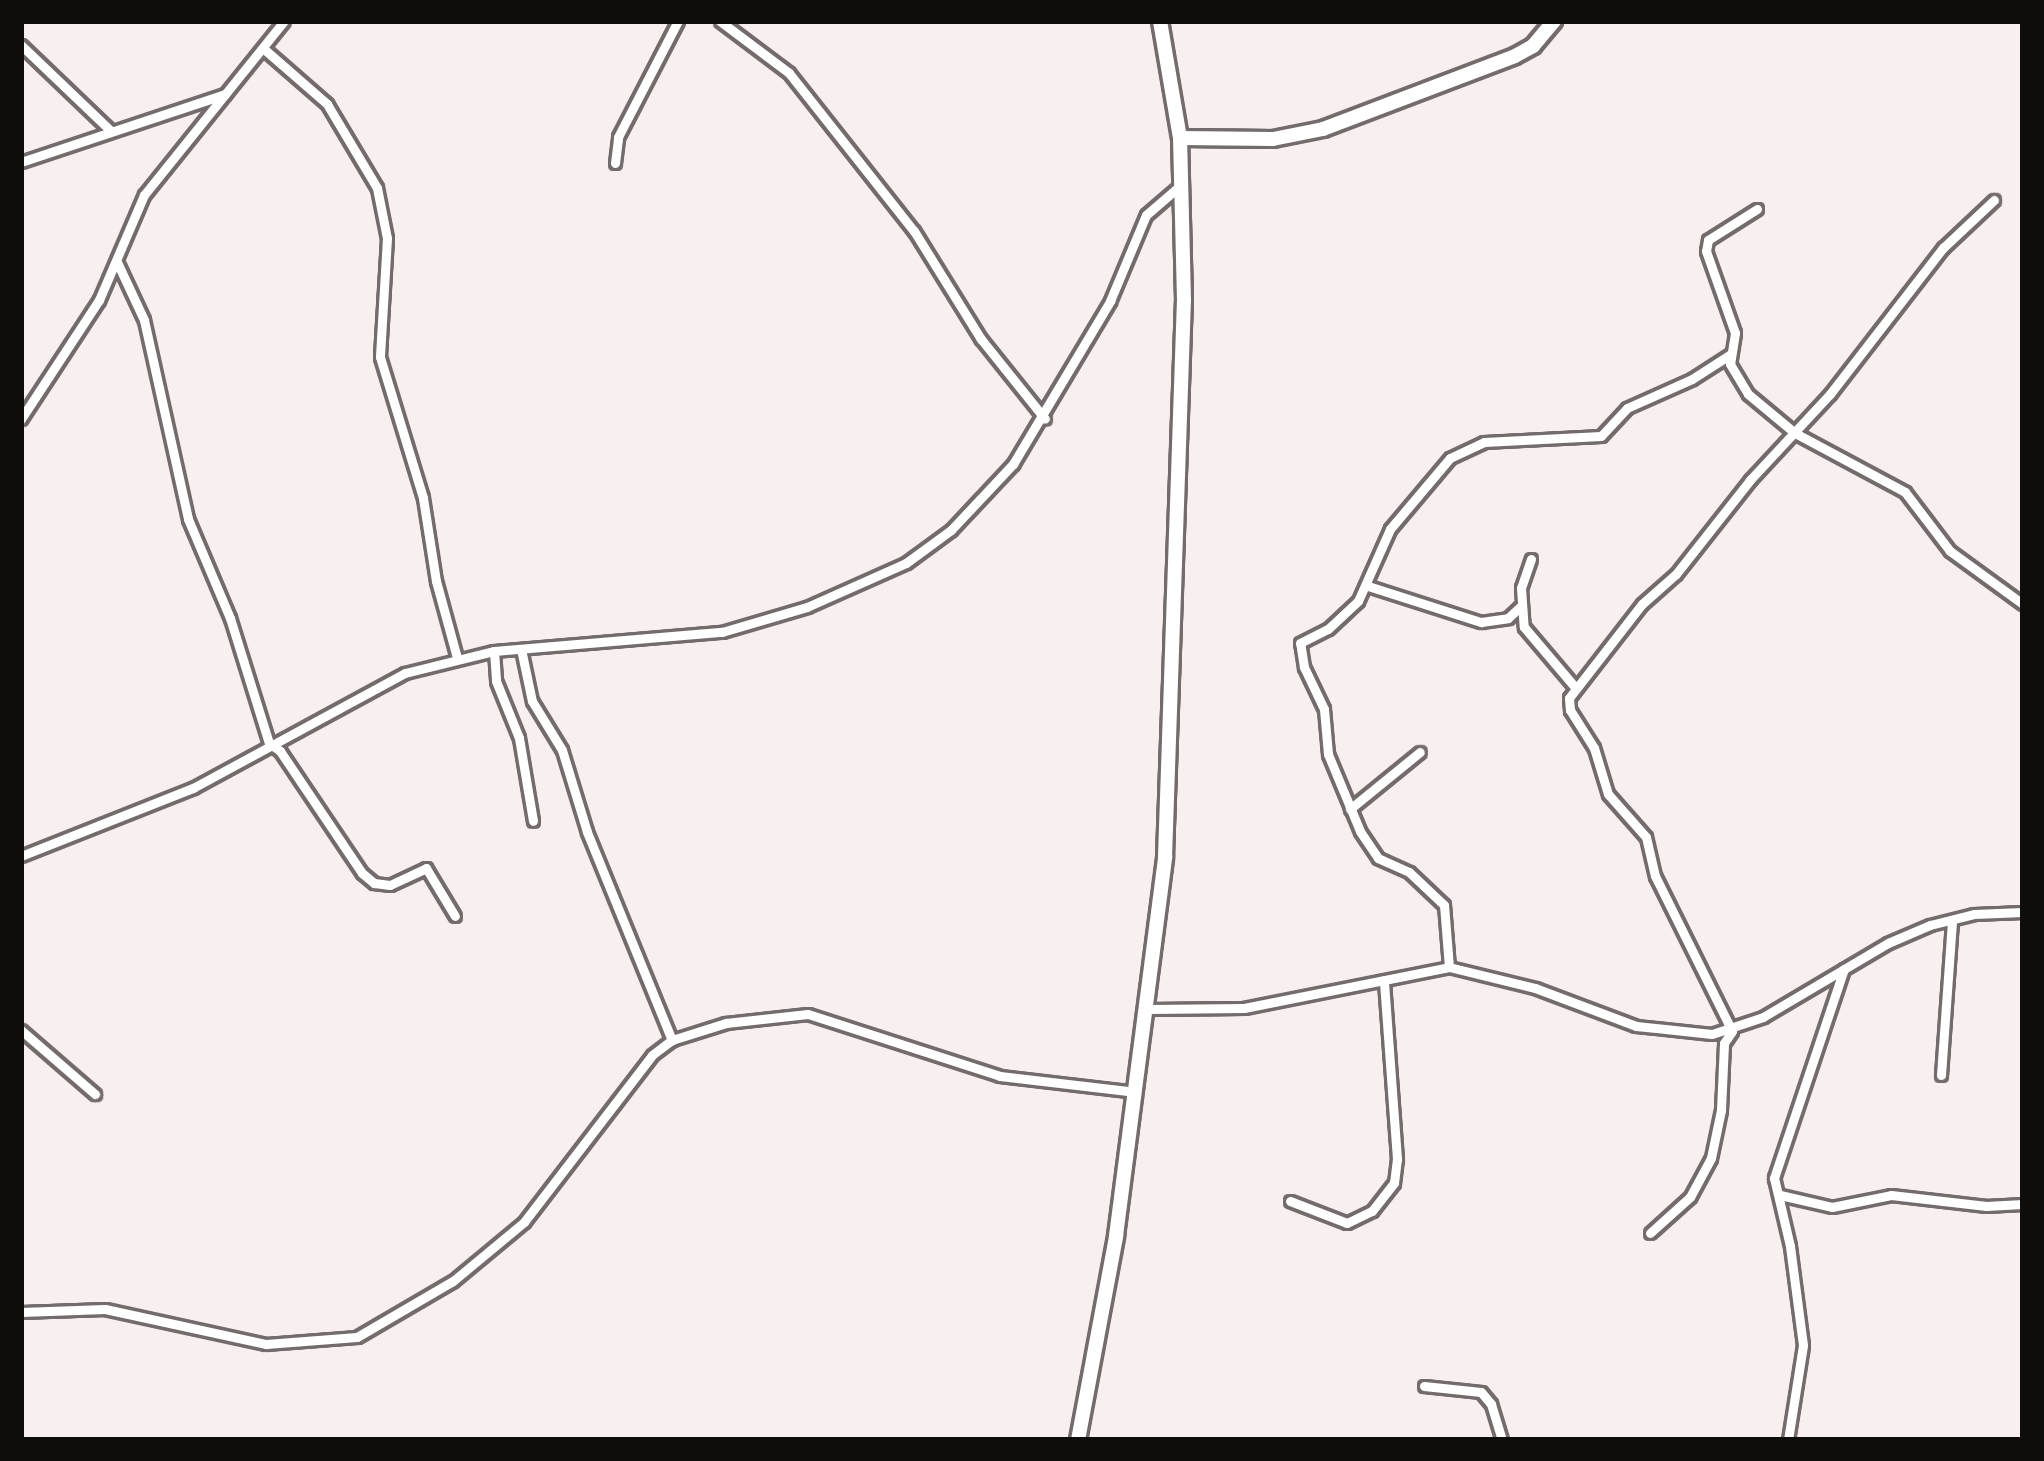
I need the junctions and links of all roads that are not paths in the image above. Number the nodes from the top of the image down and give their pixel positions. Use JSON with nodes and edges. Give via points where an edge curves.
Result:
{"nodes":[{"id":1,"x":284,"y":21,"type":"edge"},
{"id":2,"x":678,"y":21,"type":"edge"},
{"id":3,"x":720,"y":21,"type":"edge"},
{"id":4,"x":1160,"y":21,"type":"edge"},
{"id":5,"x":1554,"y":21,"type":"edge"},
{"id":6,"x":21,"y":45,"type":"edge"},
{"id":7,"x":263,"y":50,"type":"junction"},
{"id":8,"x":230,"y":92,"type":"junction"},
{"id":9,"x":111,"y":130,"type":"junction"},
{"id":10,"x":1180,"y":138,"type":"junction"},
{"id":11,"x":21,"y":162,"type":"edge"},
{"id":12,"x":615,"y":163,"type":"dead end"},
{"id":13,"x":1182,"y":184,"type":"junction"},
{"id":14,"x":1994,"y":200,"type":"dead end"},
{"id":15,"x":1756,"y":209,"type":"dead end"},
{"id":16,"x":117,"y":262,"type":"junction"},
{"id":17,"x":1731,"y":354,"type":"junction"},
{"id":18,"x":1045,"y":418,"type":"junction"},
{"id":19,"x":21,"y":419,"type":"edge"},
{"id":20,"x":1795,"y":433,"type":"junction"},
{"id":21,"x":1531,"y":559,"type":"dead end"},
{"id":22,"x":1368,"y":586,"type":"junction"},
{"id":23,"x":2023,"y":604,"type":"edge"},
{"id":24,"x":1520,"y":607,"type":"junction"},
{"id":25,"x":521,"y":649,"type":"junction"},
{"id":26,"x":494,"y":651,"type":"junction"},
{"id":27,"x":457,"y":658,"type":"junction"},
{"id":28,"x":1574,"y":686,"type":"junction"},
{"id":29,"x":269,"y":743,"type":"junction"},
{"id":30,"x":1420,"y":752,"type":"dead end"},
{"id":31,"x":1350,"y":808,"type":"junction"},
{"id":32,"x":533,"y":821,"type":"dead end"},
{"id":33,"x":21,"y":856,"type":"edge"},
{"id":34,"x":2023,"y":912,"type":"edge"},
{"id":35,"x":455,"y":916,"type":"dead end"},
{"id":36,"x":1952,"y":920,"type":"junction"},
{"id":37,"x":1449,"y":967,"type":"junction"},
{"id":38,"x":1844,"y":969,"type":"junction"},
{"id":39,"x":1384,"y":980,"type":"junction"},
{"id":40,"x":1148,"y":1009,"type":"junction"},
{"id":41,"x":21,"y":1030,"type":"edge"},
{"id":42,"x":1732,"y":1031,"type":"junction"},
{"id":43,"x":672,"y":1040,"type":"junction"},
{"id":44,"x":1941,"y":1076,"type":"dead end"},
{"id":45,"x":1136,"y":1093,"type":"junction"},
{"id":46,"x":94,"y":1094,"type":"dead end"},
{"id":47,"x":1780,"y":1195,"type":"junction"},
{"id":48,"x":1290,"y":1201,"type":"dead end"},
{"id":49,"x":2023,"y":1204,"type":"edge"},
{"id":50,"x":1650,"y":1233,"type":"dead end"},
{"id":51,"x":21,"y":1312,"type":"edge"},
{"id":52,"x":1424,"y":1386,"type":"dead end"},
{"id":53,"x":1078,"y":1440,"type":"edge"},
{"id":54,"x":1502,"y":1440,"type":"edge"},
{"id":55,"x":1788,"y":1440,"type":"edge"}],
"edges":[{"from":1,"to":7,"type":"street"},
{"from":2,"to":12,"type":"street","via":[[618,137]]},
{"from":3,"to":18,"type":"street","via":[[788,74],[914,231],[981,339]]},
{"from":4,"to":10,"type":"main road"},
{"from":5,"to":10,"type":"main road","via":[[1515,56],[1323,129],[1273,140]]},
{"from":6,"to":9,"type":"street"},
{"from":7,"to":8,"type":"street"},
{"from":7,"to":27,"type":"street","via":[[327,104],[376,188],[387,238],[380,358],[423,498]]},
{"from":8,"to":9,"type":"street"},
{"from":8,"to":16,"type":"street","via":[[144,195]]},
{"from":9,"to":11,"type":"street"},
{"from":10,"to":13,"type":"main road"},
{"from":13,"to":18,"type":"street","via":[[1146,215],[1118,286]]},
{"from":13,"to":40,"type":"main road","via":[[1165,857]]},
{"from":14,"to":20,"type":"street","via":[[1943,248]]},
{"from":15,"to":17,"type":"street","via":[[1708,240],[1706,251],[1735,333]]},
{"from":16,"to":19,"type":"street"},
{"from":16,"to":29,"type":"street","via":[[143,320],[188,519]]},
{"from":17,"to":20,"type":"street","via":[[1748,394]]},
{"from":17,"to":22,"type":"street","via":[[1628,407],[1601,436],[1484,442],[1450,458],[1390,529]]},
{"from":18,"to":25,"type":"street","via":[[951,530],[876,578],[722,632]]},
{"from":20,"to":23,"type":"street","via":[[1905,492],[1950,551]]},
{"from":20,"to":28,"type":"street"},
{"from":21,"to":24,"type":"street"},
{"from":22,"to":24,"type":"street","via":[[1481,622]]},
{"from":22,"to":31,"type":"street","via":[[1299,652],[1324,709],[1328,754]]},
{"from":24,"to":28,"type":"street","via":[[1524,627]]},
{"from":25,"to":26,"type":"street"},
{"from":25,"to":43,"type":"street","via":[[532,701],[562,750]]},
{"from":26,"to":27,"type":"street"},
{"from":26,"to":32,"type":"street"},
{"from":27,"to":29,"type":"street","via":[[405,673]]},
{"from":28,"to":42,"type":"street","via":[[1570,710],[1594,748],[1608,794],[1646,836],[1655,876]]},
{"from":29,"to":33,"type":"street","via":[[144,811]]},
{"from":29,"to":35,"type":"street","via":[[362,874],[390,885],[426,868]]},
{"from":30,"to":31,"type":"street"},
{"from":31,"to":37,"type":"street","via":[[1378,858],[1409,872],[1444,905]]},
{"from":34,"to":36,"type":"street"},
{"from":36,"to":38,"type":"street"},
{"from":36,"to":44,"type":"street"},
{"from":37,"to":39,"type":"street"},
{"from":37,"to":42,"type":"street","via":[[1535,988],[1636,1027]]},
{"from":38,"to":42,"type":"street"},
{"from":38,"to":47,"type":"street","via":[[1774,1178]]},
{"from":39,"to":40,"type":"street","via":[[1244,1008]]},
{"from":39,"to":48,"type":"street","via":[[1394,1184],[1372,1211],[1347,1222]]},
{"from":40,"to":45,"type":"main road"},
{"from":41,"to":46,"type":"street"},
{"from":42,"to":50,"type":"street","via":[[1711,1158],[1690,1197]]},
{"from":43,"to":45,"type":"street","via":[[779,1012],[808,1014],[1000,1076]]},
{"from":43,"to":51,"type":"street","via":[[652,1055],[524,1222],[453,1281],[357,1337],[266,1344],[105,1309]]},
{"from":45,"to":53,"type":"main road"},
{"from":47,"to":49,"type":"street","via":[[1832,1207],[1891,1195]]},
{"from":47,"to":55,"type":"street","via":[[1803,1346]]},
{"from":52,"to":54,"type":"street","via":[[1481,1392]]}]}
